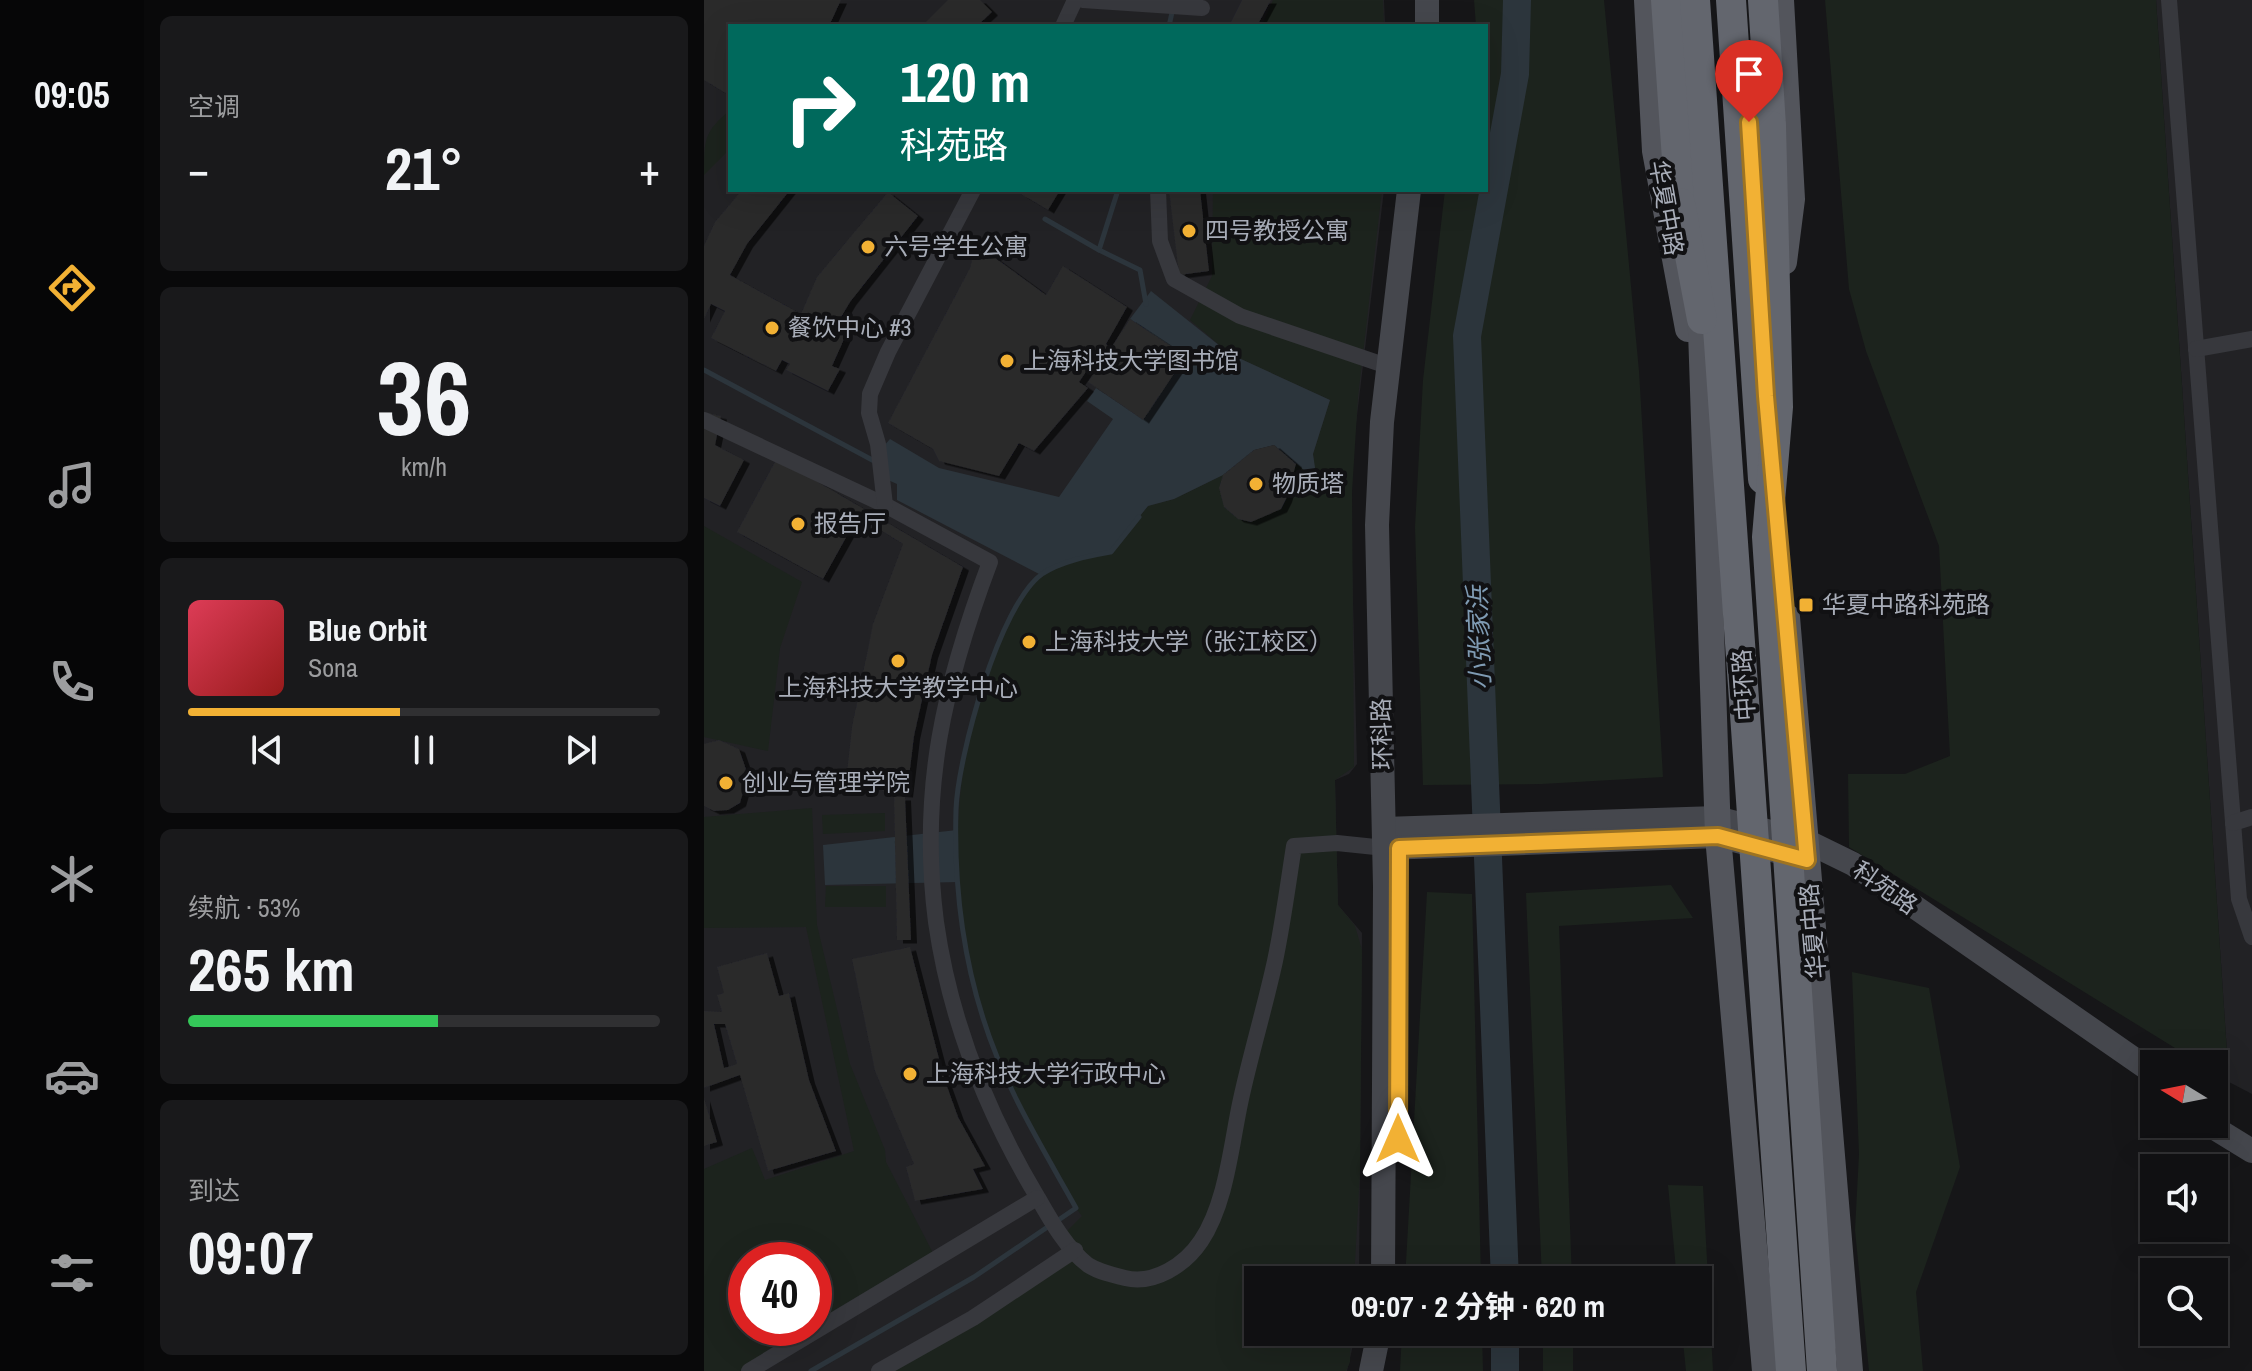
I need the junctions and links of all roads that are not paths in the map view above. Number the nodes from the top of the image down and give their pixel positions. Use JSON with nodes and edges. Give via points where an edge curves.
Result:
{"nodes":[{"id":1,"x":1075,"y":0,"type":"edge"},
{"id":2,"x":1083,"y":0,"type":"edge"},
{"id":3,"x":1412,"y":0,"type":"edge"},
{"id":4,"x":1427,"y":0,"type":"edge"},
{"id":5,"x":1647,"y":0,"type":"edge"},
{"id":6,"x":1666,"y":0,"type":"edge"},
{"id":7,"x":1683,"y":0,"type":"edge"},
{"id":8,"x":1695,"y":0,"type":"edge"},
{"id":9,"x":1731,"y":0,"type":"edge"},
{"id":10,"x":1742,"y":0,"type":"edge"},
{"id":11,"x":1763,"y":0,"type":"edge"},
{"id":12,"x":1781,"y":0,"type":"edge"},
{"id":13,"x":2169,"y":0,"type":"edge"},
{"id":14,"x":1202,"y":8,"type":"dead end"},
{"id":15,"x":1064,"y":24,"type":"edge"},
{"id":16,"x":1412,"y":24,"type":"edge"},
{"id":17,"x":1427,"y":24,"type":"edge"},
{"id":18,"x":972,"y":192,"type":"edge"},
{"id":19,"x":1158,"y":192,"type":"edge"},
{"id":20,"x":1409,"y":192,"type":"edge"},
{"id":21,"x":1423,"y":192,"type":"edge"},
{"id":22,"x":2252,"y":339,"type":"edge"},
{"id":23,"x":2196,"y":349,"type":"junction"},
{"id":24,"x":1390,"y":367,"type":"junction"},
{"id":25,"x":1766,"y":396,"type":"junction"},
{"id":26,"x":1703,"y":414,"type":"junction"},
{"id":27,"x":704,"y":420,"type":"edge"},
{"id":28,"x":1728,"y":460,"type":"junction"},
{"id":29,"x":885,"y":505,"type":"junction"},
{"id":30,"x":1767,"y":537,"type":"junction"},
{"id":31,"x":2252,"y":817,"type":"edge"},
{"id":32,"x":2233,"y":823,"type":"junction"},
{"id":33,"x":1718,"y":827,"type":"junction"},
{"id":34,"x":1392,"y":838,"type":"junction"},
{"id":35,"x":1807,"y":850,"type":"junction"},
{"id":36,"x":2252,"y":937,"type":"edge"},
{"id":37,"x":2140,"y":1063,"type":"edge"},
{"id":38,"x":2140,"y":1081,"type":"edge"},
{"id":39,"x":2228,"y":1118,"type":"edge"},
{"id":40,"x":2252,"y":1133,"type":"edge"},
{"id":41,"x":2228,"y":1136,"type":"edge"},
{"id":42,"x":2252,"y":1151,"type":"edge"},
{"id":43,"x":1037,"y":1198,"type":"junction"},
{"id":44,"x":1075,"y":1250,"type":"junction"},
{"id":45,"x":1383,"y":1266,"type":"edge"},
{"id":46,"x":1397,"y":1266,"type":"edge"},
{"id":47,"x":1376,"y":1346,"type":"edge"},
{"id":48,"x":1390,"y":1346,"type":"edge"},
{"id":49,"x":749,"y":1371,"type":"edge"},
{"id":50,"x":879,"y":1371,"type":"edge"},
{"id":51,"x":1371,"y":1371,"type":"edge"},
{"id":52,"x":1385,"y":1371,"type":"edge"},
{"id":53,"x":1765,"y":1371,"type":"edge"},
{"id":54,"x":1791,"y":1371,"type":"edge"},
{"id":55,"x":1822,"y":1371,"type":"edge"},
{"id":56,"x":1850,"y":1371,"type":"edge"}],
"edges":[{"from":1,"to":15,"type":"street"},
{"from":2,"to":14,"type":"street"},
{"from":3,"to":16,"type":"street"},
{"from":4,"to":17,"type":"street"},
{"from":5,"to":26,"type":"main road","name":"华夏中路","via":[[1655,151]]},
{"from":6,"to":28,"type":"highway","bridge":true,"via":[[1680,203]]},
{"from":7,"to":26,"type":"main road","name":"华夏中路"},
{"from":8,"to":28,"type":"highway","name":"中环路","bridge":true},
{"from":9,"to":30,"type":"highway","name":"中环路","bridge":true},
{"from":10,"to":25,"type":"main road","name":"华夏中路"},
{"from":11,"to":30,"type":"highway","bridge":true,"via":[[1778,407]]},
{"from":12,"to":25,"type":"main road","name":"华夏中路","via":[[1792,199]]},
{"from":13,"to":23,"type":"street"},
{"from":18,"to":29,"type":"street","via":[[870,394]]},
{"from":19,"to":24,"type":"street","via":[[1160,241],[1174,279],[1240,316]]},
{"from":20,"to":24,"type":"street","name":"环科路"},
{"from":21,"to":34,"type":"street","name":"环科路","via":[[1396,423],[1391,525]]},
{"from":22,"to":23,"type":"street"},
{"from":23,"to":32,"type":"street"},
{"from":24,"to":34,"type":"street","name":"环科路","via":[[1377,525]]},
{"from":25,"to":35,"type":"main road","name":"华夏中路"},
{"from":26,"to":33,"type":"main road","name":"华夏中路"},
{"from":27,"to":29,"type":"street"},
{"from":28,"to":54,"type":"highway","name":"中环路","bridge":true},
{"from":29,"to":43,"type":"street","via":[[990,562],[942,711],[931,802],[937,923],[970,1059],[1008,1150]]},
{"from":30,"to":55,"type":"highway","name":"中环路","bridge":true},
{"from":31,"to":32,"type":"street"},
{"from":32,"to":36,"type":"street","via":[[2239,899]]},
{"from":33,"to":34,"type":"street","name":"科苑路"},
{"from":33,"to":35,"type":"street","name":"科苑路"},
{"from":33,"to":53,"type":"main road","name":"华夏中路"},
{"from":34,"to":44,"type":"street","name":"科苑路","via":[[1294,846],[1275,960],[1224,1176],[1199,1244],[1171,1271],[1138,1281],[1099,1271]]},
{"from":34,"to":45,"type":"street","name":"环科路"},
{"from":34,"to":46,"type":"street","name":"环科路"},
{"from":35,"to":37,"type":"street","name":"科苑路","via":[[1853,864]]},
{"from":35,"to":38,"type":"street","name":"科苑路"},
{"from":35,"to":56,"type":"main road","name":"华夏中路"},
{"from":39,"to":40,"type":"street"},
{"from":41,"to":42,"type":"street"},
{"from":43,"to":44,"type":"street"},
{"from":43,"to":49,"type":"street"},
{"from":44,"to":50,"type":"street","via":[[973,1318]]},
{"from":47,"to":51,"type":"street"},
{"from":48,"to":52,"type":"street"}]}
